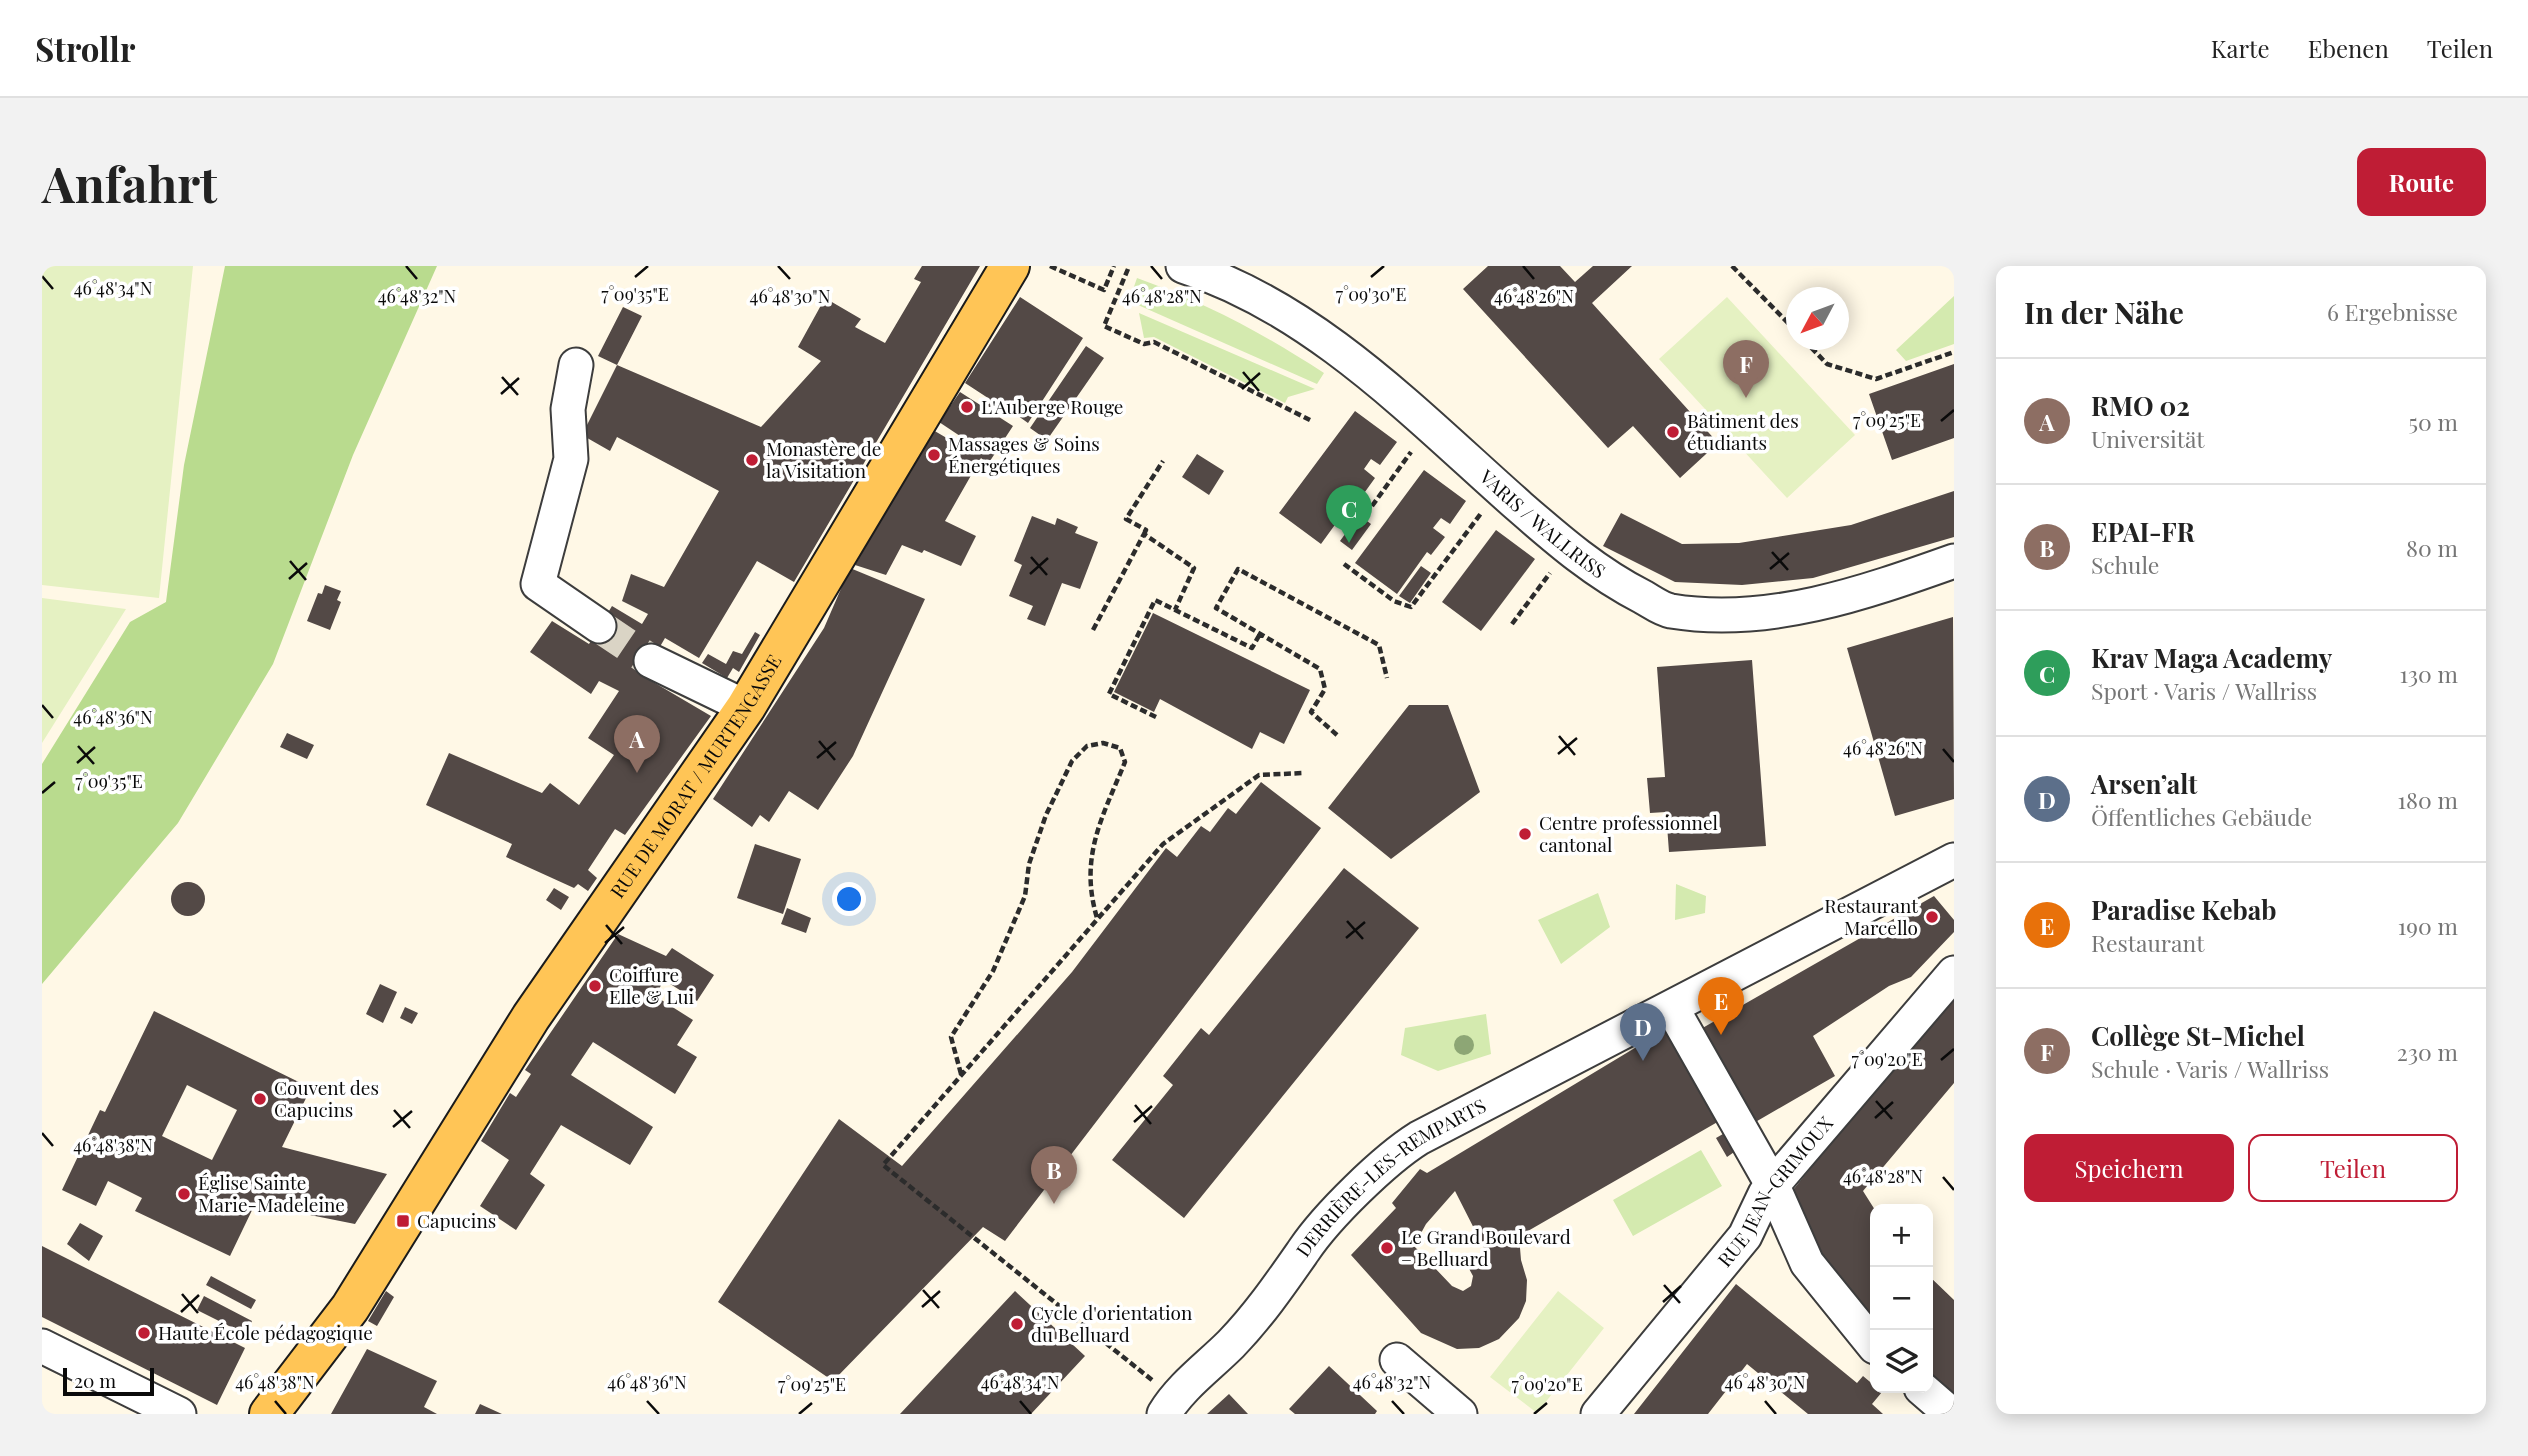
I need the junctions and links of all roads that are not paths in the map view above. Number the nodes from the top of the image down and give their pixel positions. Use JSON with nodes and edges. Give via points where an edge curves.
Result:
{"nodes":[{"id":1,"x":1010,"y":266,"type":"edge"},
{"id":2,"x":1182,"y":266,"type":"edge"},
{"id":3,"x":576,"y":365,"type":"dead end"},
{"id":4,"x":1954,"y":561,"type":"edge"},
{"id":5,"x":599,"y":626,"type":"tunnel mouth"},
{"id":6,"x":651,"y":661,"type":"tunnel mouth"},
{"id":7,"x":746,"y":707,"type":"junction"},
{"id":8,"x":1954,"y":860,"type":"edge"},
{"id":9,"x":1954,"y":972,"type":"edge"},
{"id":10,"x":1672,"y":1008,"type":"junction"},
{"id":11,"x":1773,"y":1186,"type":"junction"},
{"id":12,"x":1870,"y":1342,"type":"edge"},
{"id":13,"x":42,"y":1346,"type":"edge"},
{"id":14,"x":1397,"y":1360,"type":"dead end"},
{"id":15,"x":1927,"y":1393,"type":"edge"},
{"id":16,"x":1162,"y":1401,"type":"edge"},
{"id":17,"x":178,"y":1414,"type":"edge"},
{"id":18,"x":269,"y":1414,"type":"edge"},
{"id":19,"x":1460,"y":1414,"type":"edge"},
{"id":20,"x":1598,"y":1414,"type":"edge"},
{"id":21,"x":1951,"y":1414,"type":"edge"}],
"edges":[{"from":1,"to":7,"type":"main road","name":"RUE DE MORAT / MURTENGASSE"},
{"from":2,"to":4,"type":"street","name":"VARIS / WALLRISS","via":[[1247,292],[1294,318],[1354,362],[1605,578],[1667,610],[1710,616],[1766,615]]},
{"from":3,"to":5,"type":"street","via":[[568,409],[571,459],[538,584]]},
{"from":6,"to":7,"type":"street"},
{"from":7,"to":18,"type":"main road","name":"RUE DE MORAT / MURTENGASSE","via":[[531,1017],[350,1308]]},
{"from":8,"to":10,"type":"street","name":"DERRIÈRE-LES-REMPARTS"},
{"from":9,"to":11,"type":"street","name":"RUE JEAN-GRIMOUX"},
{"from":10,"to":11,"type":"street"},
{"from":10,"to":16,"type":"street","name":"DERRIÈRE-LES-REMPARTS","via":[[1394,1154],[1304,1250],[1280,1287],[1230,1345]]},
{"from":11,"to":12,"type":"street","via":[[1807,1263]]},
{"from":11,"to":20,"type":"street","name":"RUE JEAN-GRIMOUX","via":[[1745,1236]]},
{"from":13,"to":17,"type":"street"},
{"from":14,"to":19,"type":"street"},
{"from":15,"to":21,"type":"street"}]}
